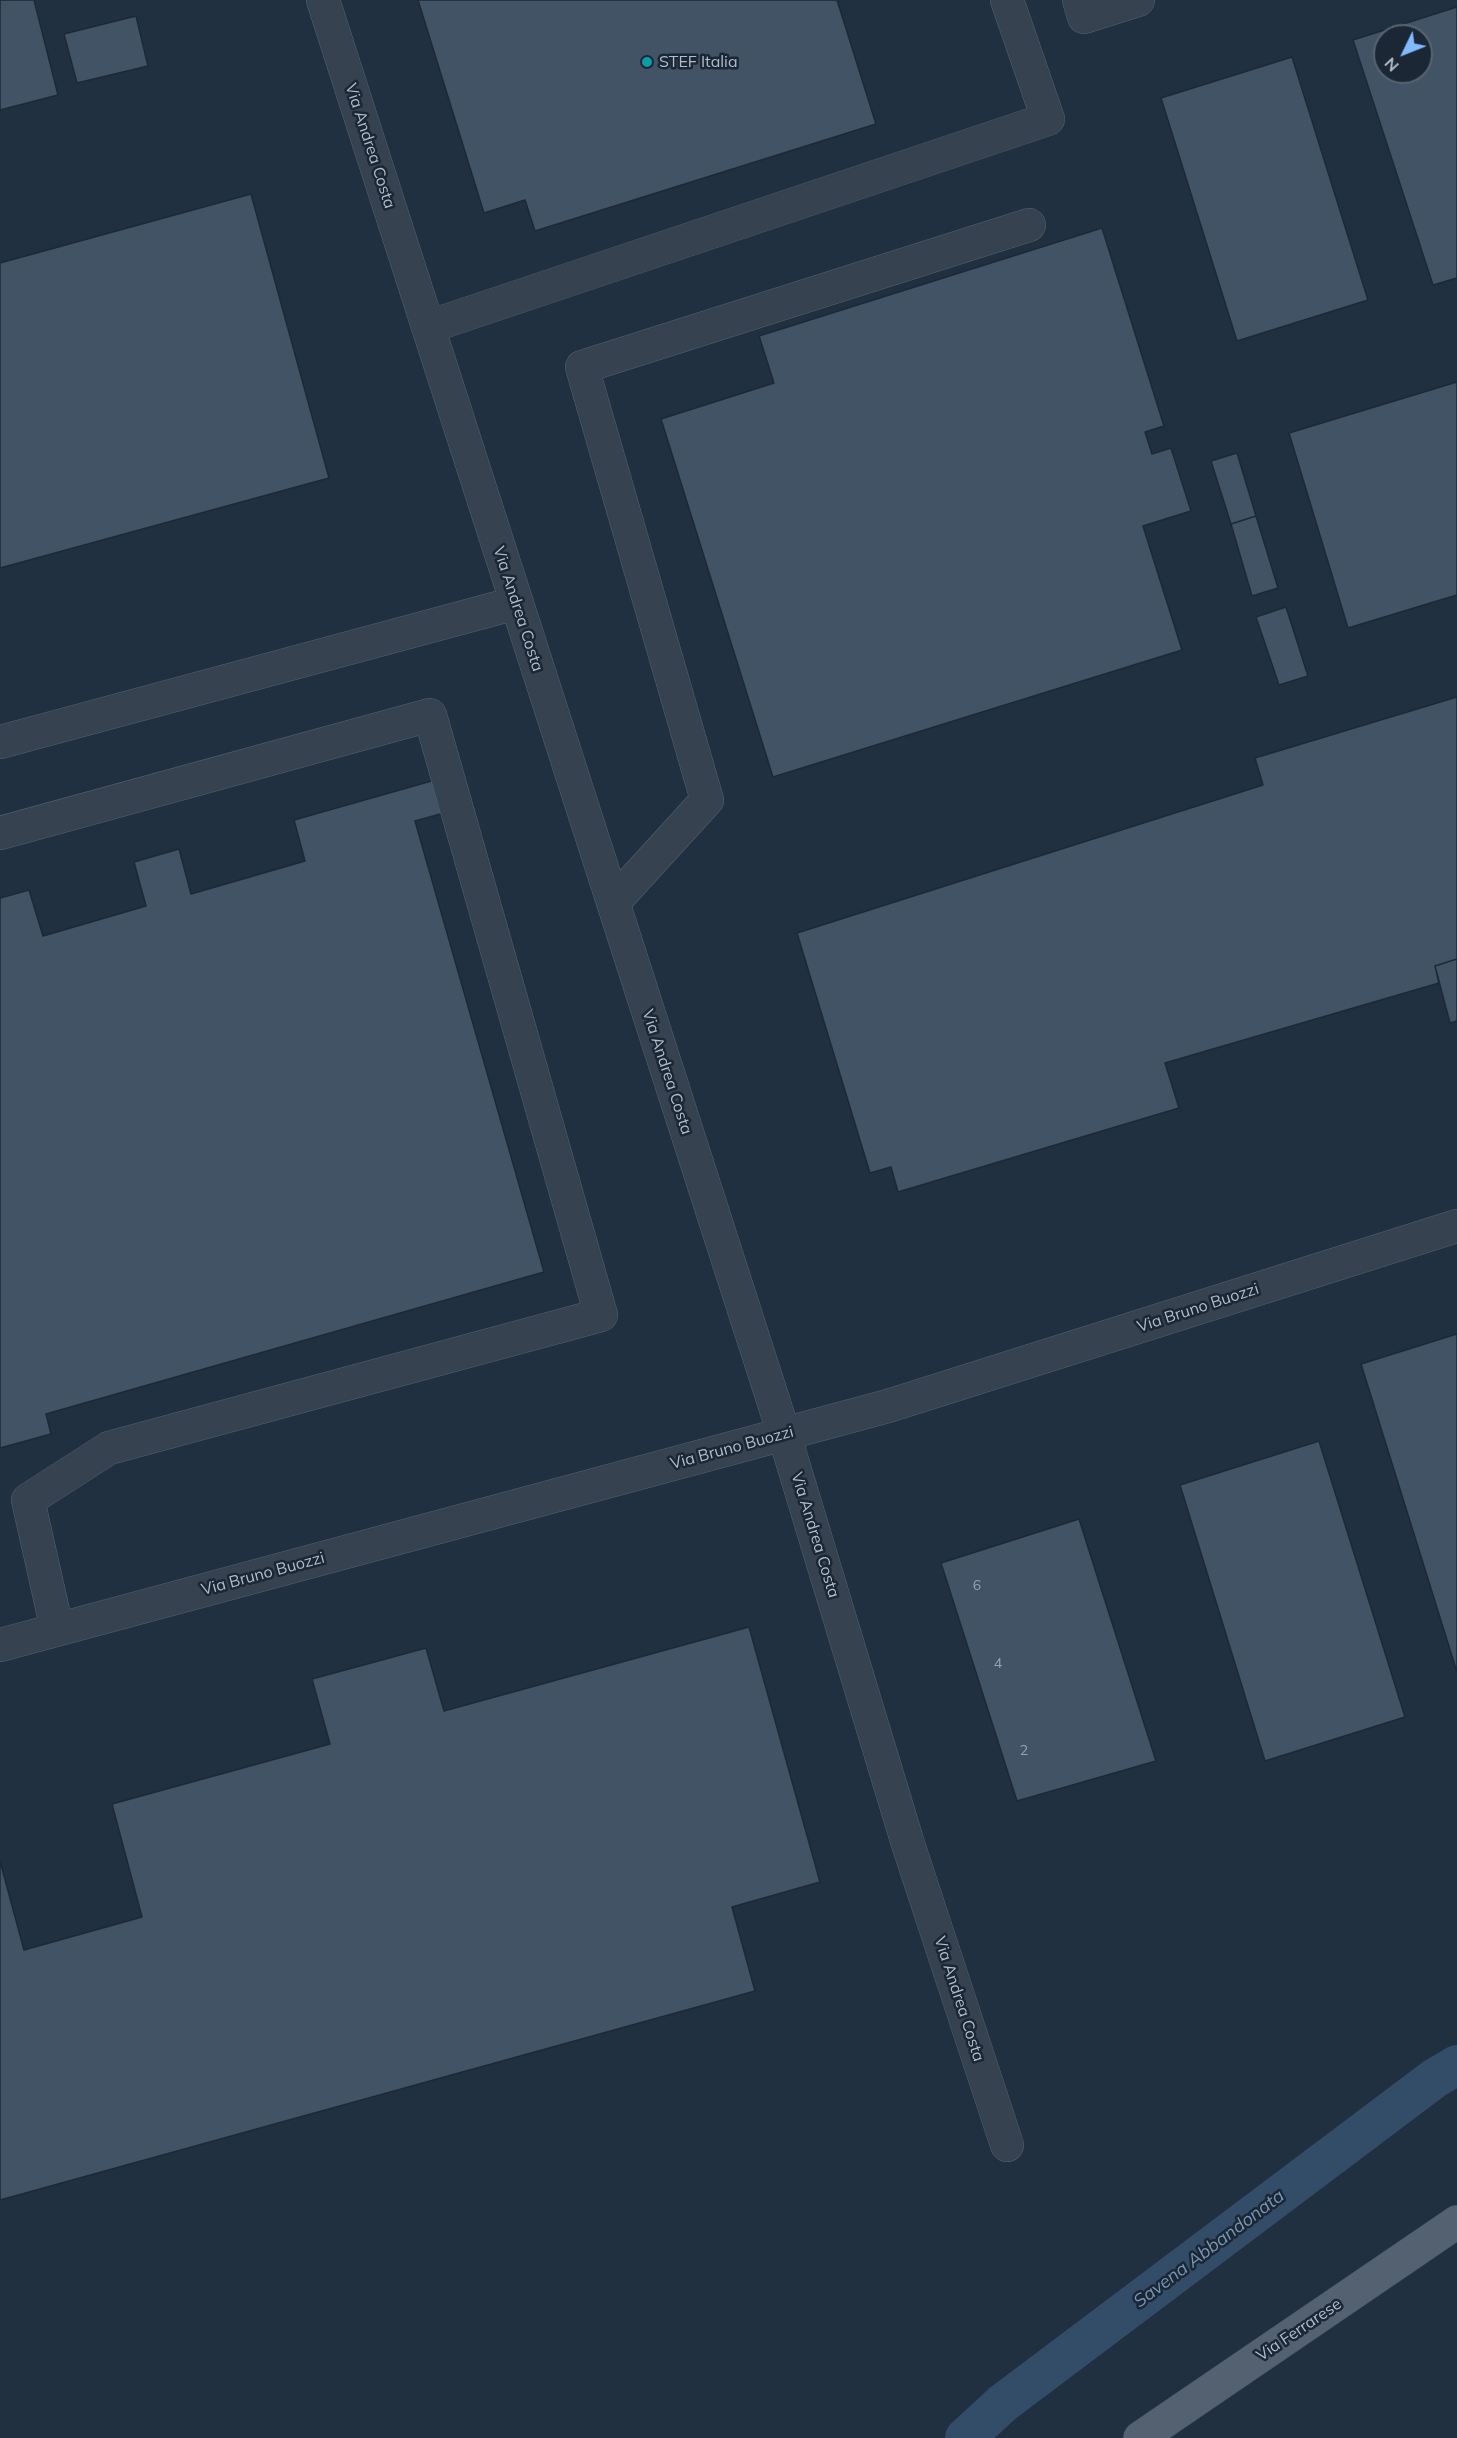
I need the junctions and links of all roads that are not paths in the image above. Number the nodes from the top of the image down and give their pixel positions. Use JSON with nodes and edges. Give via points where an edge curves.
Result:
{"nodes":[{"id":1,"x":323,"y":0,"type":"edge"},
{"id":2,"x":1007,"y":0,"type":"edge"},
{"id":3,"x":1078,"y":0,"type":"edge"},
{"id":4,"x":1138,"y":0,"type":"edge"},
{"id":5,"x":1029,"y":225,"type":"dead end"},
{"id":6,"x":428,"y":327,"type":"junction"},
{"id":7,"x":516,"y":603,"type":"junction"},
{"id":8,"x":0,"y":742,"type":"edge"},
{"id":9,"x":0,"y":833,"type":"edge"},
{"id":10,"x":613,"y":903,"type":"junction"},
{"id":11,"x":1457,"y":1226,"type":"edge"},
{"id":12,"x":784,"y":1434,"type":"junction"},
{"id":13,"x":57,"y":1629,"type":"junction"},
{"id":14,"x":0,"y":1645,"type":"edge"},
{"id":15,"x":1007,"y":2145,"type":"dead end"},
{"id":16,"x":1457,"y":2222,"type":"edge"},
{"id":17,"x":1140,"y":2438,"type":"edge"}],
"edges":[{"from":1,"to":6,"type":"street","name":"Via Andrea Costa"},
{"from":2,"to":6,"type":"street","via":[[1048,119]]},
{"from":3,"to":4,"type":"street","via":[[1084,16]]},
{"from":5,"to":10,"type":"street","via":[[582,367],[707,800]]},
{"from":6,"to":7,"type":"street","name":"Via Andrea Costa"},
{"from":7,"to":8,"type":"street"},
{"from":7,"to":10,"type":"street","name":"Via Andrea Costa"},
{"from":9,"to":13,"type":"street","via":[[429,715],[601,1315],[109,1448],[28,1500]]},
{"from":10,"to":12,"type":"street","name":"Via Andrea Costa"},
{"from":11,"to":12,"type":"street","name":"Via Bruno Buozzi","via":[[888,1406]]},
{"from":12,"to":13,"type":"street","name":"Via Bruno Buozzi"},
{"from":12,"to":15,"type":"street","name":"Via Andrea Costa","via":[[908,1844]]},
{"from":13,"to":14,"type":"street","name":"Via Bruno Buozzi"},
{"from":16,"to":17,"type":"main road","name":"Via Ferrarese"}]}
